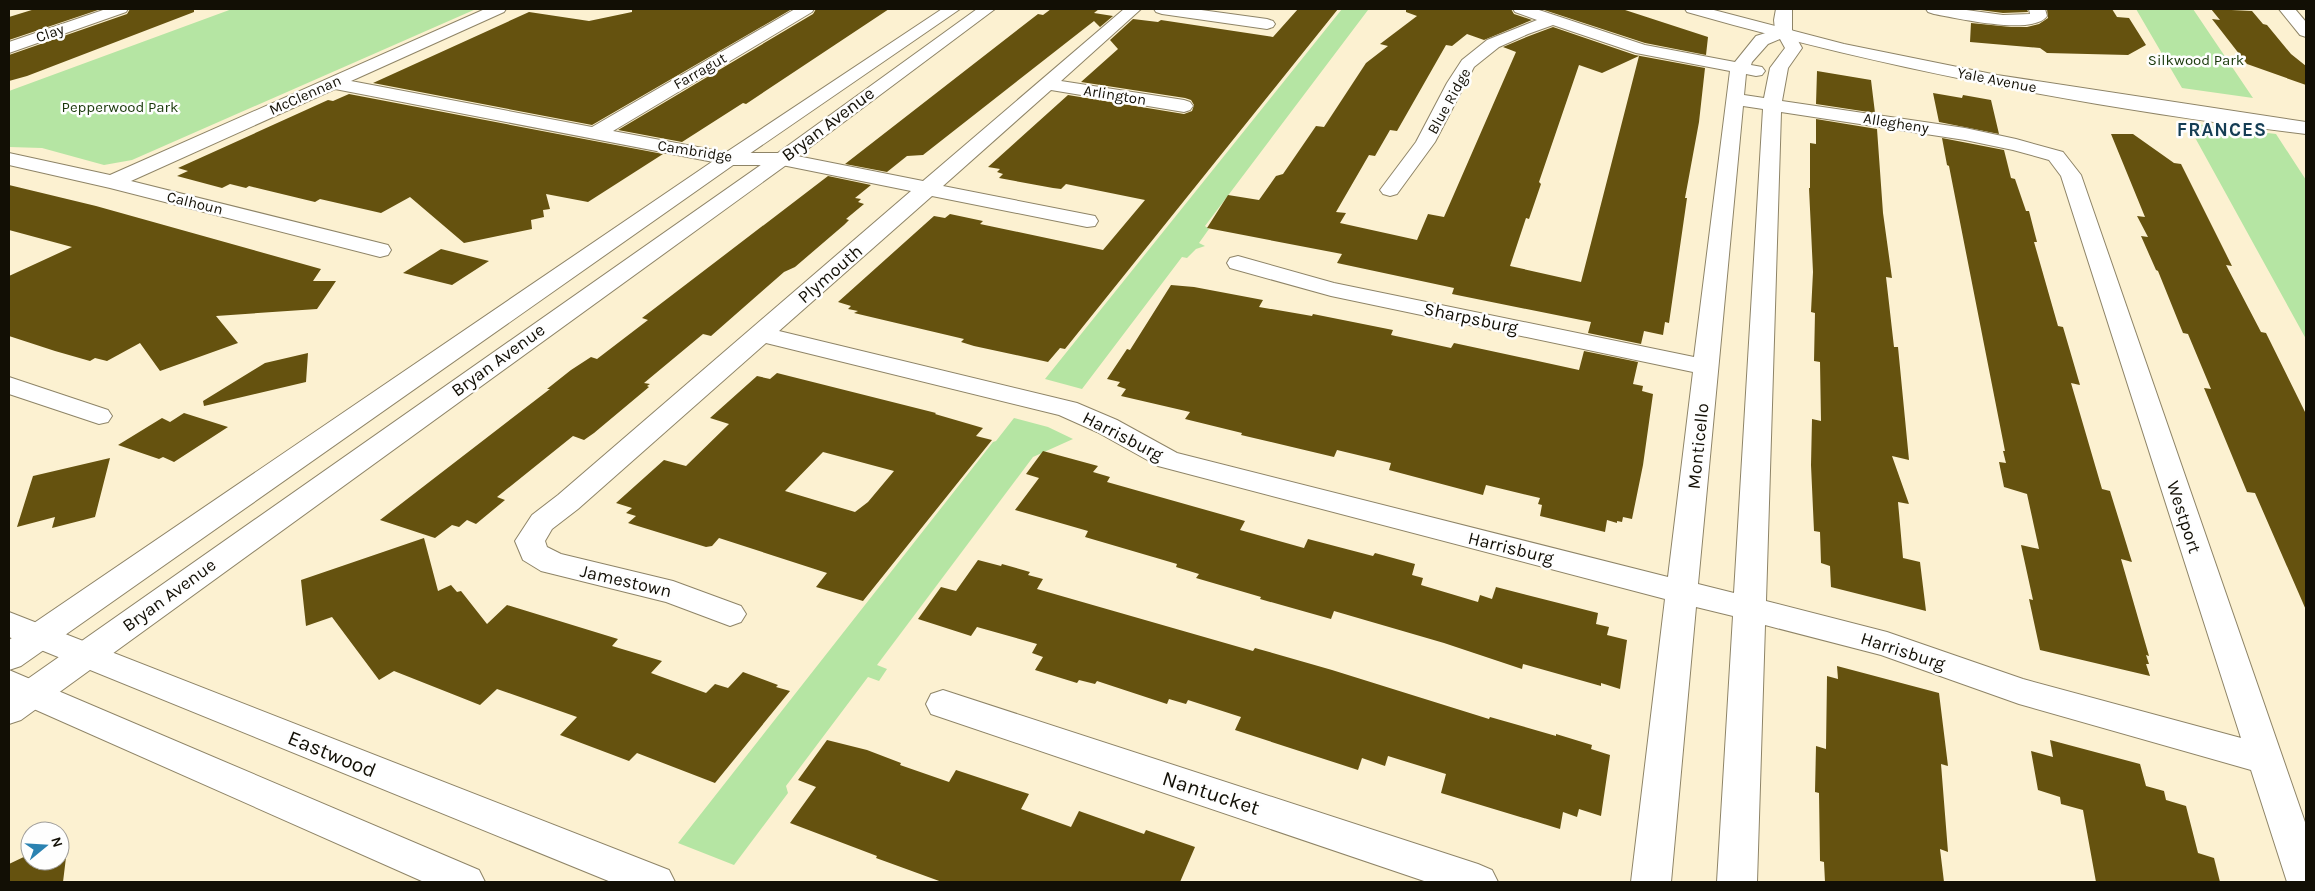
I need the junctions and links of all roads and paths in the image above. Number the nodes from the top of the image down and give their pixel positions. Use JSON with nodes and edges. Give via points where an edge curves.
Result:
{"nodes":[{"id":1,"x":120,"y":9,"type":"edge"},
{"id":2,"x":498,"y":9,"type":"edge"},
{"id":3,"x":806,"y":9,"type":"edge"},
{"id":4,"x":952,"y":9,"type":"edge"},
{"id":5,"x":987,"y":9,"type":"edge"},
{"id":6,"x":1133,"y":9,"type":"edge"},
{"id":7,"x":1162,"y":9,"type":"edge"},
{"id":8,"x":1521,"y":9,"type":"edge"},
{"id":9,"x":1693,"y":9,"type":"edge"},
{"id":10,"x":1737,"y":9,"type":"edge"},
{"id":11,"x":1934,"y":9,"type":"edge"},
{"id":12,"x":2287,"y":9,"type":"edge"},
{"id":13,"x":2034,"y":15,"type":"edge"},
{"id":14,"x":1552,"y":20,"type":"junction"},
{"id":15,"x":1783,"y":21,"type":"edge"},
{"id":16,"x":1267,"y":24,"type":"dead end"},
{"id":17,"x":2306,"y":32,"type":"edge"},
{"id":18,"x":9,"y":48,"type":"edge"},
{"id":19,"x":1739,"y":68,"type":"junction"},
{"id":20,"x":1777,"y":74,"type":"junction"},
{"id":21,"x":333,"y":83,"type":"junction"},
{"id":22,"x":1046,"y":84,"type":"junction"},
{"id":23,"x":1735,"y":99,"type":"junction"},
{"id":24,"x":1773,"y":105,"type":"junction"},
{"id":25,"x":1184,"y":106,"type":"dead end"},
{"id":26,"x":2306,"y":114,"type":"edge"},
{"id":27,"x":2306,"y":128,"type":"edge"},
{"id":28,"x":594,"y":134,"type":"junction"},
{"id":29,"x":2056,"y":156,"type":"joint"},
{"id":30,"x":9,"y":159,"type":"edge"},
{"id":31,"x":729,"y":159,"type":"junction"},
{"id":32,"x":782,"y":159,"type":"junction"},
{"id":33,"x":112,"y":182,"type":"junction"},
{"id":34,"x":928,"y":188,"type":"junction"},
{"id":35,"x":1390,"y":190,"type":"dead end"},
{"id":36,"x":1086,"y":221,"type":"dead end"},
{"id":37,"x":380,"y":250,"type":"dead end"},
{"id":38,"x":1238,"y":263,"type":"dead end"},
{"id":39,"x":761,"y":334,"type":"junction"},
{"id":40,"x":1706,"y":367,"type":"junction"},
{"id":41,"x":9,"y":385,"type":"edge"},
{"id":42,"x":99,"y":416,"type":"dead end"},
{"id":43,"x":530,"y":541,"type":"joint"},
{"id":44,"x":1682,"y":592,"type":"junction"},
{"id":45,"x":1750,"y":609,"type":"junction"},
{"id":46,"x":730,"y":614,"type":"dead end"},
{"id":47,"x":9,"y":624,"type":"edge"},
{"id":48,"x":39,"y":636,"type":"junction"},
{"id":49,"x":87,"y":654,"type":"junction"},
{"id":50,"x":9,"y":657,"type":"edge"},
{"id":51,"x":16,"y":695,"type":"edge"},
{"id":52,"x":944,"y":704,"type":"dead end"},
{"id":53,"x":2265,"y":760,"type":"junction"},
{"id":54,"x":2306,"y":881,"type":"edge"},
{"id":55,"x":465,"y":882,"type":"edge"},
{"id":56,"x":655,"y":882,"type":"edge"},
{"id":57,"x":1478,"y":882,"type":"edge"},
{"id":58,"x":1651,"y":882,"type":"edge"},
{"id":59,"x":1737,"y":882,"type":"edge"}],
"edges":[{"from":1,"to":18,"type":"street","name":"Clay"},
{"from":2,"to":21,"type":"street","name":"McClennan"},
{"from":3,"to":28,"type":"street","name":"Farragut"},
{"from":4,"to":31,"type":"street","name":"Bryan Avenue"},
{"from":5,"to":32,"type":"street","name":"Bryan Avenue"},
{"from":6,"to":22,"type":"street","name":"Plymouth"},
{"from":7,"to":16,"type":"street"},
{"from":8,"to":14,"type":"street"},
{"from":9,"to":15,"type":"street","name":"Yale Avenue"},
{"from":10,"to":15,"type":"street","name":"Yale Avenue"},
{"from":11,"to":13,"type":"street","via":[[2002,19]]},
{"from":12,"to":17,"type":"street"},
{"from":14,"to":19,"type":"street","via":[[1642,49]]},
{"from":14,"to":35,"type":"street","name":"Blue Ridge","via":[[1505,37],[1475,57],[1465,69],[1430,136]]},
{"from":15,"to":19,"type":"street"},
{"from":15,"to":20,"type":"street","via":[[1794,48]]},
{"from":15,"to":26,"type":"street","name":"Yale Avenue","via":[[2036,74]]},
{"from":15,"to":27,"type":"street","name":"Yale Avenue","via":[[1908,62],[2022,85]]},
{"from":19,"to":20,"type":"street"},
{"from":19,"to":23,"type":"street","name":"Monticello"},
{"from":20,"to":24,"type":"street"},
{"from":21,"to":28,"type":"street","name":"Cambridge"},
{"from":21,"to":33,"type":"street","name":"McClennan"},
{"from":22,"to":25,"type":"street","name":"Arlington"},
{"from":22,"to":34,"type":"street","name":"Plymouth"},
{"from":23,"to":24,"type":"street","name":"Allegheny"},
{"from":23,"to":40,"type":"street","name":"Monticello"},
{"from":24,"to":29,"type":"street","name":"Allegheny","via":[[1965,134]]},
{"from":24,"to":45,"type":"street"},
{"from":28,"to":31,"type":"street","name":"Cambridge"},
{"from":29,"to":53,"type":"street","name":"Westport","via":[[2071,175]]},
{"from":30,"to":33,"type":"street","name":"Calhoun"},
{"from":31,"to":32,"type":"street","name":"Cambridge"},
{"from":31,"to":48,"type":"street","name":"Bryan Avenue"},
{"from":32,"to":34,"type":"street","name":"Cambridge"},
{"from":32,"to":49,"type":"street","name":"Bryan Avenue"},
{"from":33,"to":37,"type":"street","name":"Calhoun"},
{"from":34,"to":36,"type":"street","name":"Cambridge"},
{"from":34,"to":39,"type":"street","name":"Plymouth"},
{"from":38,"to":40,"type":"street","name":"Sharpsburg","via":[[1331,289]]},
{"from":39,"to":43,"type":"street","name":"Plymouth","via":[[542,522]]},
{"from":39,"to":44,"type":"street","name":"Harrisburg","via":[[1068,409],[1107,426],[1168,460]]},
{"from":40,"to":44,"type":"street","name":"Monticello"},
{"from":41,"to":42,"type":"street"},
{"from":43,"to":46,"type":"street","name":"Jamestown","via":[[534,553],[552,563],[673,592]]},
{"from":44,"to":45,"type":"street","name":"Harrisburg"},
{"from":44,"to":58,"type":"street","name":"Monticello"},
{"from":45,"to":53,"type":"street","name":"Harrisburg","via":[[1887,644],[2019,691]]},
{"from":45,"to":59,"type":"street"},
{"from":47,"to":48,"type":"street","name":"Eastwood"},
{"from":48,"to":49,"type":"street","name":"Eastwood"},
{"from":48,"to":50,"type":"street","name":"Bryan Avenue"},
{"from":49,"to":51,"type":"street","name":"Bryan Avenue"},
{"from":49,"to":56,"type":"street","name":"Eastwood"},
{"from":51,"to":55,"type":"street"},
{"from":52,"to":57,"type":"street","name":"Nantucket"},
{"from":53,"to":54,"type":"street","name":"Westport"}]}
